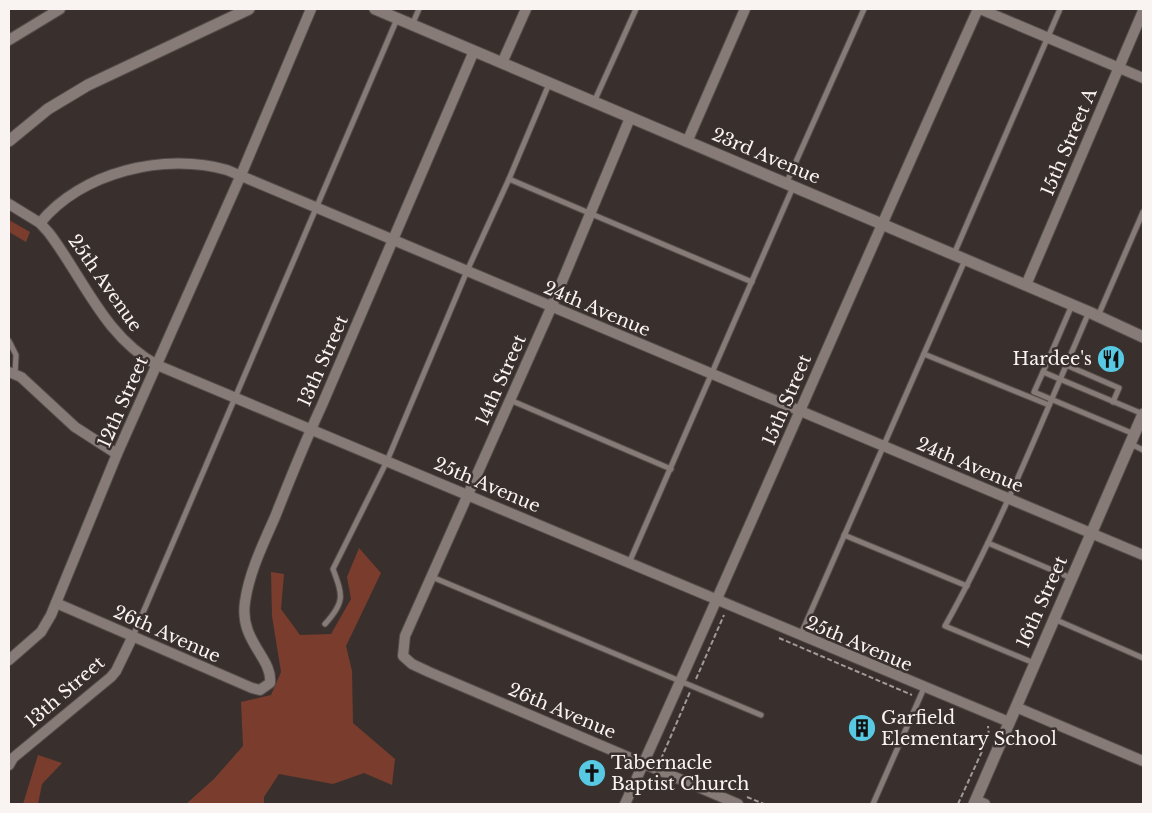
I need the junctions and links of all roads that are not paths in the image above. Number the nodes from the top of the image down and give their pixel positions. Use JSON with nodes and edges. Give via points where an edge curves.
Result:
{"nodes":[{"id":1,"x":60,"y":9,"type":"edge"},
{"id":2,"x":249,"y":9,"type":"edge"},
{"id":3,"x":311,"y":9,"type":"edge"},
{"id":4,"x":375,"y":9,"type":"edge"},
{"id":5,"x":419,"y":9,"type":"edge"},
{"id":6,"x":526,"y":9,"type":"edge"},
{"id":7,"x":636,"y":9,"type":"edge"},
{"id":8,"x":745,"y":9,"type":"edge"},
{"id":9,"x":864,"y":9,"type":"edge"},
{"id":10,"x":979,"y":9,"type":"edge"},
{"id":11,"x":1060,"y":9,"type":"edge"},
{"id":12,"x":1143,"y":11,"type":"edge"},
{"id":13,"x":397,"y":19,"type":"junction"},
{"id":14,"x":412,"y":25,"type":"junction"},
{"id":15,"x":1048,"y":38,"type":"junction"},
{"id":16,"x":9,"y":40,"type":"edge"},
{"id":17,"x":474,"y":51,"type":"junction"},
{"id":18,"x":502,"y":63,"type":"junction"},
{"id":19,"x":1119,"y":68,"type":"junction"},
{"id":20,"x":1143,"y":78,"type":"edge"},
{"id":21,"x":549,"y":83,"type":"junction"},
{"id":22,"x":594,"y":102,"type":"junction"},
{"id":23,"x":630,"y":118,"type":"junction"},
{"id":24,"x":9,"y":141,"type":"edge"},
{"id":25,"x":687,"y":142,"type":"junction"},
{"id":26,"x":241,"y":175,"type":"junction"},
{"id":27,"x":509,"y":179,"type":"junction"},
{"id":28,"x":790,"y":185,"type":"junction"},
{"id":29,"x":9,"y":204,"type":"edge"},
{"id":30,"x":316,"y":207,"type":"junction"},
{"id":31,"x":1143,"y":212,"type":"edge"},
{"id":32,"x":589,"y":213,"type":"junction"},
{"id":33,"x":40,"y":223,"type":"junction"},
{"id":34,"x":881,"y":224,"type":"junction"},
{"id":35,"x":394,"y":240,"type":"junction"},
{"id":36,"x":954,"y":254,"type":"junction"},
{"id":37,"x":965,"y":259,"type":"junction"},
{"id":38,"x":466,"y":271,"type":"junction"},
{"id":39,"x":752,"y":282,"type":"junction"},
{"id":40,"x":1026,"y":285,"type":"junction"},
{"id":41,"x":1072,"y":305,"type":"junction"},
{"id":42,"x":551,"y":308,"type":"junction"},
{"id":43,"x":1094,"y":314,"type":"junction"},
{"id":44,"x":1143,"y":337,"type":"edge"},
{"id":45,"x":9,"y":341,"type":"edge"},
{"id":46,"x":924,"y":354,"type":"junction"},
{"id":47,"x":157,"y":365,"type":"junction"},
{"id":48,"x":1066,"y":365,"type":"junction"},
{"id":49,"x":1043,"y":372,"type":"junction"},
{"id":50,"x":12,"y":373,"type":"edge"},
{"id":51,"x":712,"y":375,"type":"junction"},
{"id":52,"x":1060,"y":380,"type":"junction"},
{"id":53,"x":234,"y":399,"type":"junction"},
{"id":54,"x":510,"y":400,"type":"junction"},
{"id":55,"x":1050,"y":402,"type":"junction"},
{"id":56,"x":1113,"y":402,"type":"junction"},
{"id":57,"x":801,"y":412,"type":"junction"},
{"id":58,"x":1143,"y":414,"type":"edge"},
{"id":59,"x":311,"y":429,"type":"junction"},
{"id":60,"x":1136,"y":433,"type":"edge"},
{"id":61,"x":883,"y":447,"type":"junction"},
{"id":62,"x":1143,"y":450,"type":"edge"},
{"id":63,"x":117,"y":454,"type":"junction"},
{"id":64,"x":387,"y":461,"type":"junction"},
{"id":65,"x":671,"y":469,"type":"junction"},
{"id":66,"x":467,"y":495,"type":"junction"},
{"id":67,"x":1008,"y":499,"type":"junction"},
{"id":68,"x":1091,"y":533,"type":"junction"},
{"id":69,"x":844,"y":535,"type":"junction"},
{"id":70,"x":988,"y":543,"type":"junction"},
{"id":71,"x":1143,"y":555,"type":"edge"},
{"id":72,"x":630,"y":563,"type":"junction"},
{"id":73,"x":431,"y":577,"type":"junction"},
{"id":74,"x":1072,"y":578,"type":"junction"},
{"id":75,"x":967,"y":586,"type":"junction"},
{"id":76,"x":716,"y":600,"type":"junction"},
{"id":77,"x":56,"y":603,"type":"junction"},
{"id":78,"x":1054,"y":619,"type":"junction"},
{"id":79,"x":325,"y":624,"type":"dead end"},
{"id":80,"x":133,"y":636,"type":"junction"},
{"id":81,"x":800,"y":636,"type":"junction"},
{"id":82,"x":403,"y":656,"type":"joint"},
{"id":83,"x":1143,"y":658,"type":"edge"},
{"id":84,"x":9,"y":660,"type":"edge"},
{"id":85,"x":1034,"y":662,"type":"junction"},
{"id":86,"x":679,"y":682,"type":"junction"},
{"id":87,"x":267,"y":687,"type":"joint"},
{"id":88,"x":922,"y":693,"type":"junction"},
{"id":89,"x":1016,"y":707,"type":"junction"},
{"id":90,"x":761,"y":715,"type":"dead end"},
{"id":91,"x":1009,"y":722,"type":"junction"},
{"id":92,"x":1143,"y":761,"type":"edge"},
{"id":93,"x":9,"y":764,"type":"edge"},
{"id":94,"x":644,"y":764,"type":"junction"},
{"id":95,"x":978,"y":803,"type":"edge"},
{"id":96,"x":626,"y":804,"type":"edge"},
{"id":97,"x":738,"y":804,"type":"edge"},
{"id":98,"x":873,"y":804,"type":"edge"}],
"edges":[{"from":1,"to":16,"type":"street"},
{"from":2,"to":24,"type":"street","via":[[88,85],[48,109]]},
{"from":3,"to":26,"type":"street","name":"12th Street"},
{"from":4,"to":13,"type":"street","name":"23rd Avenue"},
{"from":5,"to":14,"type":"lane"},
{"from":6,"to":18,"type":"street"},
{"from":7,"to":22,"type":"lane"},
{"from":8,"to":25,"type":"street"},
{"from":9,"to":28,"type":"lane"},
{"from":10,"to":15,"type":"street"},
{"from":10,"to":34,"type":"street","name":"15th Street"},
{"from":11,"to":15,"type":"lane"},
{"from":12,"to":19,"type":"street","name":"15th Street A"},
{"from":13,"to":14,"type":"street","name":"23rd Avenue"},
{"from":13,"to":30,"type":"lane"},
{"from":14,"to":17,"type":"street","name":"23rd Avenue"},
{"from":15,"to":19,"type":"street"},
{"from":15,"to":36,"type":"lane"},
{"from":17,"to":18,"type":"street","name":"23rd Avenue"},
{"from":17,"to":35,"type":"street","name":"13th Street"},
{"from":18,"to":21,"type":"street","name":"23rd Avenue"},
{"from":19,"to":20,"type":"street"},
{"from":19,"to":40,"type":"street","name":"15th Street A"},
{"from":21,"to":22,"type":"street","name":"23rd Avenue"},
{"from":21,"to":27,"type":"lane"},
{"from":22,"to":23,"type":"street","name":"23rd Avenue"},
{"from":23,"to":25,"type":"street","name":"23rd Avenue"},
{"from":23,"to":32,"type":"street","name":"14th Street"},
{"from":25,"to":28,"type":"street","name":"23rd Avenue"},
{"from":26,"to":30,"type":"street","name":"24th Avenue"},
{"from":26,"to":33,"type":"street","name":"24th Avenue","via":[[210,165],[181,164],[164,164],[122,173],[80,188]]},
{"from":26,"to":47,"type":"street","name":"12th Street"},
{"from":27,"to":32,"type":"lane"},
{"from":27,"to":38,"type":"lane"},
{"from":28,"to":34,"type":"street","name":"23rd Avenue"},
{"from":28,"to":39,"type":"lane"},
{"from":29,"to":33,"type":"street","name":"25th Avenue"},
{"from":30,"to":35,"type":"street","name":"24th Avenue"},
{"from":30,"to":53,"type":"lane"},
{"from":31,"to":43,"type":"lane"},
{"from":32,"to":39,"type":"lane"},
{"from":32,"to":42,"type":"street","name":"14th Street"},
{"from":33,"to":47,"type":"street","name":"25th Avenue","via":[[60,246],[111,328],[124,342]]},
{"from":34,"to":36,"type":"street","name":"23rd Avenue"},
{"from":34,"to":57,"type":"street","name":"15th Street"},
{"from":35,"to":38,"type":"street","name":"24th Avenue"},
{"from":35,"to":59,"type":"street","name":"13th Street"},
{"from":36,"to":37,"type":"street","name":"23rd Avenue"},
{"from":37,"to":40,"type":"street","name":"23rd Avenue"},
{"from":37,"to":46,"type":"lane"},
{"from":38,"to":42,"type":"street","name":"24th Avenue"},
{"from":38,"to":64,"type":"lane"},
{"from":39,"to":51,"type":"lane"},
{"from":40,"to":41,"type":"street","name":"23rd Avenue"},
{"from":41,"to":43,"type":"street","name":"23rd Avenue"},
{"from":41,"to":49,"type":"lane"},
{"from":42,"to":51,"type":"street","name":"24th Avenue"},
{"from":42,"to":54,"type":"street","name":"14th Street"},
{"from":43,"to":44,"type":"street","name":"23rd Avenue"},
{"from":43,"to":48,"type":"lane"},
{"from":45,"to":50,"type":"lane","via":[[16,355]]},
{"from":46,"to":55,"type":"lane"},
{"from":46,"to":61,"type":"lane"},
{"from":47,"to":53,"type":"street","name":"25th Avenue"},
{"from":47,"to":63,"type":"street","name":"12th Street"},
{"from":48,"to":52,"type":"lane"},
{"from":48,"to":56,"type":"lane","via":[[1119,388]]},
{"from":49,"to":52,"type":"lane"},
{"from":49,"to":55,"type":"lane","via":[[1034,392]]},
{"from":50,"to":63,"type":"street","via":[[21,377],[74,427]]},
{"from":51,"to":57,"type":"street","name":"24th Avenue"},
{"from":51,"to":65,"type":"lane"},
{"from":52,"to":55,"type":"lane"},
{"from":52,"to":56,"type":"lane"},
{"from":53,"to":59,"type":"street","name":"25th Avenue"},
{"from":53,"to":80,"type":"lane"},
{"from":54,"to":65,"type":"lane"},
{"from":54,"to":66,"type":"street","name":"14th Street"},
{"from":55,"to":60,"type":"lane"},
{"from":55,"to":67,"type":"lane"},
{"from":56,"to":58,"type":"lane"},
{"from":57,"to":61,"type":"street","name":"24th Avenue"},
{"from":57,"to":76,"type":"street","name":"15th Street"},
{"from":58,"to":60,"type":"street","name":"16th Street"},
{"from":59,"to":64,"type":"street","name":"25th Avenue"},
{"from":59,"to":87,"type":"street","name":"13th Street","via":[[266,537],[245,602],[246,628],[271,677]]},
{"from":60,"to":62,"type":"lane"},
{"from":60,"to":68,"type":"street","name":"16th Street"},
{"from":61,"to":67,"type":"street","name":"24th Avenue"},
{"from":61,"to":69,"type":"lane"},
{"from":63,"to":77,"type":"street","name":"12th Street"},
{"from":64,"to":66,"type":"street","name":"25th Avenue"},
{"from":64,"to":79,"type":"lane","via":[[333,569],[343,594],[338,610]]},
{"from":65,"to":72,"type":"lane"},
{"from":66,"to":72,"type":"street","name":"25th Avenue"},
{"from":66,"to":73,"type":"street","name":"14th Street"},
{"from":67,"to":68,"type":"street","name":"24th Avenue"},
{"from":67,"to":70,"type":"lane"},
{"from":68,"to":71,"type":"street","name":"24th Avenue"},
{"from":68,"to":74,"type":"street","name":"16th Street"},
{"from":69,"to":75,"type":"lane"},
{"from":69,"to":81,"type":"lane"},
{"from":70,"to":74,"type":"lane"},
{"from":70,"to":75,"type":"lane"},
{"from":72,"to":76,"type":"street","name":"25th Avenue"},
{"from":73,"to":82,"type":"street","name":"14th Street","via":[[405,636]]},
{"from":73,"to":86,"type":"lane"},
{"from":74,"to":78,"type":"street","name":"16th Street"},
{"from":75,"to":85,"type":"lane","via":[[945,626]]},
{"from":76,"to":81,"type":"street","name":"25th Avenue"},
{"from":76,"to":86,"type":"street","name":"15th Street"},
{"from":77,"to":80,"type":"street","name":"26th Avenue"},
{"from":77,"to":84,"type":"street","name":"12th Street","via":[[41,632]]},
{"from":78,"to":83,"type":"lane"},
{"from":78,"to":85,"type":"street","name":"16th Street"},
{"from":80,"to":87,"type":"street","name":"26th Avenue","via":[[252,688],[260,690]]},
{"from":80,"to":93,"type":"street","name":"13th Street","via":[[111,677]]},
{"from":81,"to":88,"type":"street","name":"25th Avenue"},
{"from":82,"to":94,"type":"street","name":"26th Avenue","via":[[429,672]]},
{"from":85,"to":89,"type":"street","name":"16th Street"},
{"from":86,"to":90,"type":"lane"},
{"from":86,"to":94,"type":"street","name":"15th Street"},
{"from":88,"to":91,"type":"street","name":"25th Avenue"},
{"from":88,"to":98,"type":"lane"},
{"from":89,"to":91,"type":"street","name":"16th Street"},
{"from":89,"to":92,"type":"street"},
{"from":91,"to":95,"type":"street","name":"16th Street"},
{"from":94,"to":96,"type":"street","name":"15th Street"},
{"from":94,"to":97,"type":"street","name":"26th Avenue"}]}
